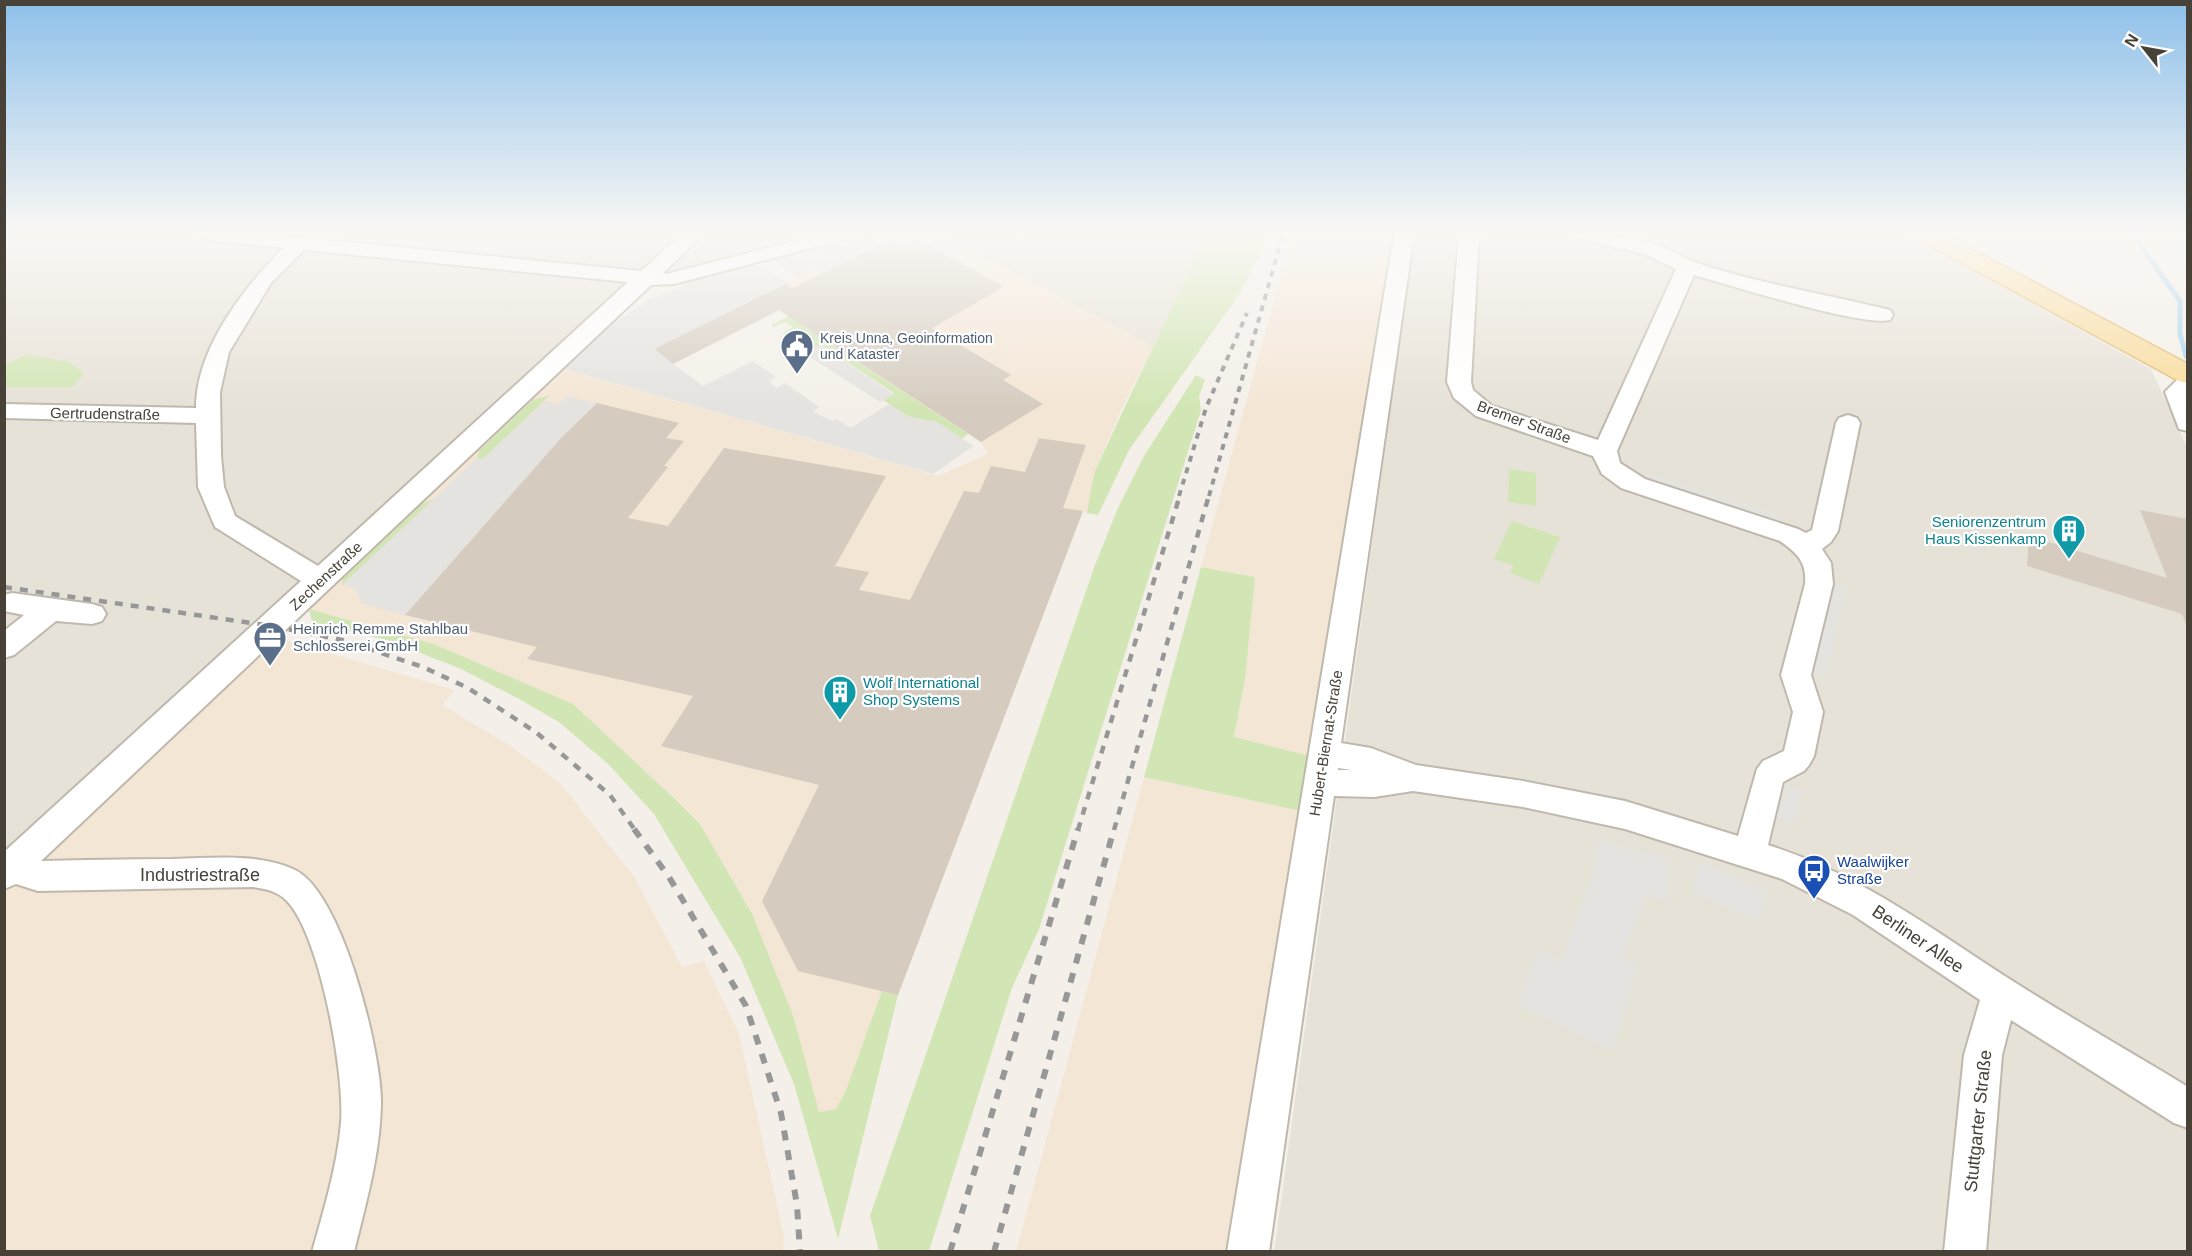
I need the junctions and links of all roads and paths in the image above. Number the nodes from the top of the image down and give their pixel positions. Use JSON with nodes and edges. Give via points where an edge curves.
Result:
{"nodes":[{"id":1,"x":254,"y":293,"type":"edge"},
{"id":2,"x":632,"y":293,"type":"edge"},
{"id":3,"x":1395,"y":293,"type":"edge"},
{"id":4,"x":1465,"y":293,"type":"edge"},
{"id":5,"x":1676,"y":293,"type":"edge"},
{"id":6,"x":1785,"y":293,"type":"edge"},
{"id":7,"x":2034,"y":293,"type":"edge"},
{"id":8,"x":1882,"y":315,"type":"dead end"},
{"id":9,"x":2187,"y":375,"type":"edge"},
{"id":10,"x":2187,"y":382,"type":"edge"},
{"id":11,"x":4,"y":411,"type":"edge"},
{"id":12,"x":206,"y":416,"type":"junction"},
{"id":13,"x":1848,"y":423,"type":"dead end"},
{"id":14,"x":2187,"y":424,"type":"edge"},
{"id":15,"x":1605,"y":451,"type":"junction"},
{"id":16,"x":1806,"y":546,"type":"junction"},
{"id":17,"x":321,"y":580,"type":"junction"},
{"id":18,"x":12,"y":603,"type":"dead end"},
{"id":19,"x":50,"y":610,"type":"junction"},
{"id":20,"x":92,"y":614,"type":"dead end"},
{"id":21,"x":4,"y":646,"type":"edge"},
{"id":22,"x":1322,"y":768,"type":"junction"},
{"id":23,"x":1750,"y":853,"type":"junction"},
{"id":24,"x":8,"y":871,"type":"edge"},
{"id":25,"x":2000,"y":993,"type":"junction"},
{"id":26,"x":2187,"y":1109,"type":"edge"},
{"id":27,"x":333,"y":1251,"type":"edge"},
{"id":28,"x":1248,"y":1251,"type":"edge"},
{"id":29,"x":1965,"y":1251,"type":"edge"}],
"edges":[{"from":1,"to":12,"type":"street","via":[[218,352]]},
{"from":2,"to":17,"type":"street","name":"Zechenstraße"},
{"from":3,"to":22,"type":"street","name":"Hubert-Biernat-Straße"},
{"from":4,"to":15,"type":"street","name":"Bremer Straße","via":[[1459,382],[1462,393],[1484,411]]},
{"from":5,"to":15,"type":"street"},
{"from":6,"to":8,"type":"street"},
{"from":7,"to":9,"type":"main road"},
{"from":10,"to":14,"type":"street","via":[[2177,392]]},
{"from":11,"to":12,"type":"street","name":"Gertrudenstraße"},
{"from":12,"to":17,"type":"street","via":[[211,488],[224,521]]},
{"from":13,"to":16,"type":"street","via":[[1826,531]]},
{"from":15,"to":16,"type":"street","via":[[1607,465],[1625,480],[1789,535]]},
{"from":16,"to":23,"type":"street","via":[[1820,573],[1796,675],[1808,712],[1798,756],[1768,778]]},
{"from":17,"to":24,"type":"street","name":"Zechenstraße"},
{"from":18,"to":19,"type":"street"},
{"from":19,"to":20,"type":"street"},
{"from":19,"to":21,"type":"street"},
{"from":22,"to":23,"type":"street","name":"Berliner Allee","via":[[1374,784],[1414,778],[1605,810]]},
{"from":22,"to":28,"type":"street","name":"Hubert-Biernat-Straße"},
{"from":23,"to":25,"type":"street","name":"Berliner Allee","via":[[1844,892]]},
{"from":24,"to":27,"type":"street","name":"Industriestraße","via":[[38,876],[253,872],[278,876],[302,894],[340,984],[361,1081],[358,1145]]},
{"from":25,"to":26,"type":"street","name":"Berliner Allee"},
{"from":25,"to":29,"type":"street","name":"Stuttgarter Straße","via":[[1983,1055]]}]}
